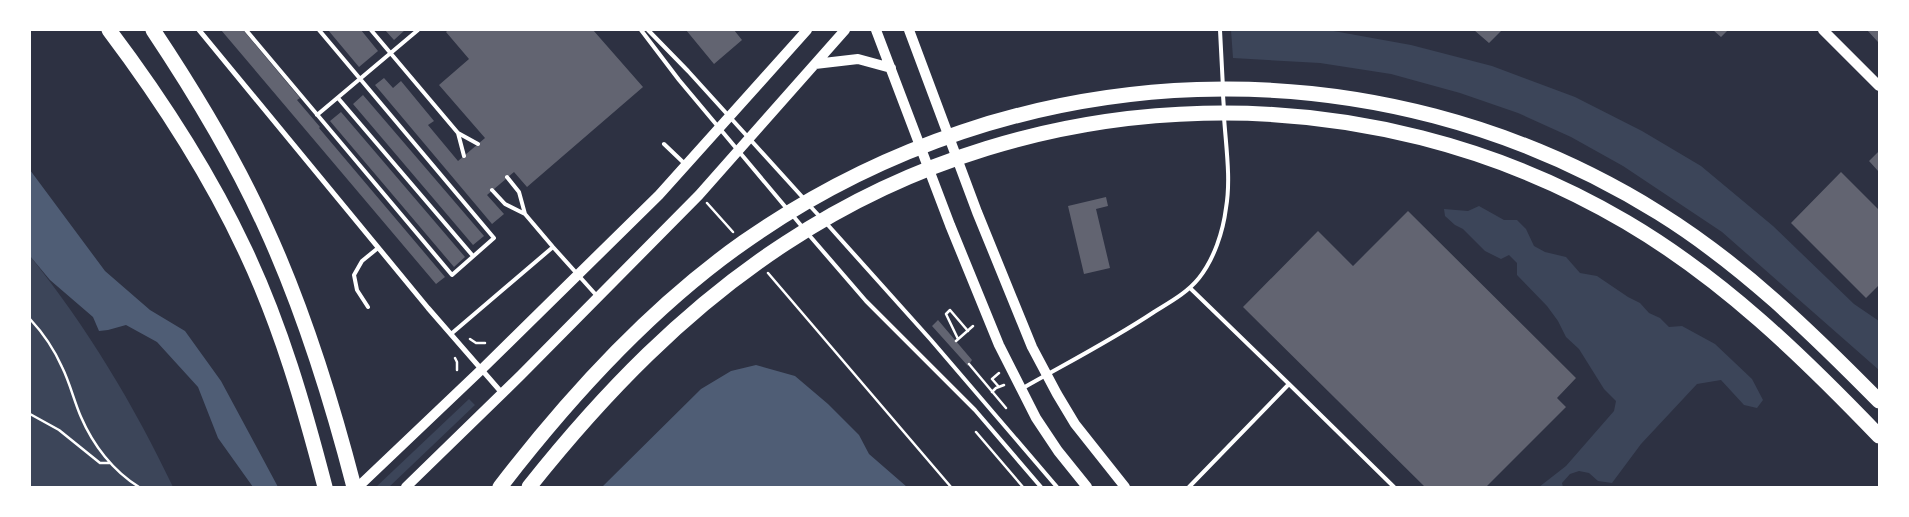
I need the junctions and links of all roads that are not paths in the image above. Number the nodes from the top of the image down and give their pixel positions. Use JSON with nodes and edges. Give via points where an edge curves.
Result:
{"nodes":[{"id":1,"x":109,"y":30,"type":"edge"},
{"id":2,"x":153,"y":30,"type":"edge"},
{"id":3,"x":199,"y":30,"type":"edge"},
{"id":4,"x":246,"y":30,"type":"edge"},
{"id":5,"x":319,"y":30,"type":"edge"},
{"id":6,"x":370,"y":30,"type":"edge"},
{"id":7,"x":418,"y":30,"type":"edge"},
{"id":8,"x":641,"y":30,"type":"edge"},
{"id":9,"x":648,"y":30,"type":"edge"},
{"id":10,"x":807,"y":30,"type":"edge"},
{"id":11,"x":845,"y":30,"type":"edge"},
{"id":12,"x":876,"y":30,"type":"edge"},
{"id":13,"x":908,"y":30,"type":"edge"},
{"id":14,"x":1220,"y":30,"type":"edge"},
{"id":15,"x":1823,"y":30,"type":"edge"},
{"id":16,"x":413,"y":32,"type":"edge"},
{"id":17,"x":390,"y":53,"type":"junction"},
{"id":18,"x":815,"y":64,"type":"junction"},
{"id":19,"x":891,"y":68,"type":"junction"},
{"id":20,"x":360,"y":79,"type":"junction"},
{"id":21,"x":1879,"y":86,"type":"edge"},
{"id":22,"x":338,"y":98,"type":"junction"},
{"id":23,"x":317,"y":115,"type":"junction"},
{"id":24,"x":730,"y":117,"type":"junction"},
{"id":25,"x":720,"y":128,"type":"junction"},
{"id":26,"x":458,"y":133,"type":"junction"},
{"id":27,"x":750,"y":139,"type":"junction"},
{"id":28,"x":478,"y":144,"type":"dead end"},
{"id":29,"x":664,"y":144,"type":"dead end"},
{"id":30,"x":739,"y":151,"type":"junction"},
{"id":31,"x":464,"y":156,"type":"dead end"},
{"id":32,"x":686,"y":165,"type":"junction"},
{"id":33,"x":507,"y":177,"type":"dead end"},
{"id":34,"x":492,"y":190,"type":"dead end"},
{"id":35,"x":525,"y":214,"type":"junction"},
{"id":36,"x":378,"y":248,"type":"junction"},
{"id":37,"x":553,"y":248,"type":"junction"},
{"id":38,"x":473,"y":256,"type":"junction"},
{"id":39,"x":578,"y":275,"type":"junction"},
{"id":40,"x":1190,"y":288,"type":"junction"},
{"id":41,"x":599,"y":297,"type":"junction"},
{"id":42,"x":368,"y":307,"type":"dead end"},
{"id":43,"x":451,"y":334,"type":"junction"},
{"id":44,"x":482,"y":369,"type":"junction"},
{"id":45,"x":1046,"y":375,"type":"junction"},
{"id":46,"x":1289,"y":384,"type":"junction"},
{"id":47,"x":1020,"y":390,"type":"junction"},
{"id":48,"x":503,"y":393,"type":"junction"},
{"id":49,"x":1879,"y":401,"type":"edge"},
{"id":50,"x":1879,"y":436,"type":"edge"},
{"id":51,"x":512,"y":471,"type":"junction"},
{"id":52,"x":326,"y":487,"type":"edge"},
{"id":53,"x":354,"y":487,"type":"edge"},
{"id":54,"x":358,"y":487,"type":"edge"},
{"id":55,"x":406,"y":487,"type":"edge"},
{"id":56,"x":495,"y":487,"type":"edge"},
{"id":57,"x":500,"y":487,"type":"edge"},
{"id":58,"x":529,"y":487,"type":"edge"},
{"id":59,"x":1041,"y":487,"type":"edge"},
{"id":60,"x":1057,"y":487,"type":"edge"},
{"id":61,"x":1087,"y":487,"type":"edge"},
{"id":62,"x":1125,"y":487,"type":"edge"},
{"id":63,"x":1189,"y":487,"type":"edge"},
{"id":64,"x":1394,"y":487,"type":"edge"}],
"edges":[{"from":1,"to":52,"type":"highway","via":[[172,119],[245,250],[280,336]]},
{"from":2,"to":53,"type":"highway","via":[[195,96],[248,192],[279,257],[328,395]]},
{"from":3,"to":36,"type":"street"},
{"from":4,"to":23,"type":"lane"},
{"from":5,"to":20,"type":"lane"},
{"from":6,"to":17,"type":"lane"},
{"from":7,"to":16,"type":"lane"},
{"from":8,"to":25,"type":"lane"},
{"from":9,"to":24,"type":"lane"},
{"from":10,"to":24,"type":"main road"},
{"from":11,"to":18,"type":"main road"},
{"from":12,"to":19,"type":"main road"},
{"from":13,"to":45,"type":"main road","via":[[1020,319]]},
{"from":14,"to":40,"type":"lane","via":[[1227,206],[1208,264]]},
{"from":15,"to":21,"type":"main road"},
{"from":16,"to":17,"type":"lane"},
{"from":17,"to":20,"type":"lane"},
{"from":17,"to":26,"type":"lane"},
{"from":18,"to":19,"type":"main road","via":[[858,60]]},
{"from":18,"to":27,"type":"main road"},
{"from":19,"to":47,"type":"main road","via":[[983,309]]},
{"from":20,"to":22,"type":"lane"},
{"from":20,"to":38,"type":"lane","via":[[494,238]]},
{"from":22,"to":23,"type":"lane"},
{"from":22,"to":38,"type":"lane"},
{"from":23,"to":38,"type":"lane","via":[[452,275]]},
{"from":24,"to":25,"type":"main road"},
{"from":24,"to":27,"type":"lane"},
{"from":25,"to":30,"type":"lane"},
{"from":25,"to":32,"type":"main road"},
{"from":26,"to":28,"type":"lane"},
{"from":26,"to":31,"type":"lane"},
{"from":27,"to":30,"type":"main road"},
{"from":27,"to":60,"type":"lane","via":[[931,340]]},
{"from":29,"to":32,"type":"lane"},
{"from":30,"to":41,"type":"main road"},
{"from":30,"to":59,"type":"lane","via":[[866,301],[975,410]]},
{"from":32,"to":39,"type":"main road"},
{"from":33,"to":35,"type":"lane","via":[[519,192]]},
{"from":34,"to":35,"type":"lane","via":[[505,204]]},
{"from":35,"to":37,"type":"lane"},
{"from":36,"to":42,"type":"lane","via":[[362,261],[354,275]]},
{"from":36,"to":43,"type":"street"},
{"from":37,"to":39,"type":"lane"},
{"from":37,"to":43,"type":"lane"},
{"from":39,"to":41,"type":"lane"},
{"from":39,"to":44,"type":"main road"},
{"from":40,"to":45,"type":"lane","via":[[1138,323]]},
{"from":40,"to":46,"type":"lane"},
{"from":41,"to":48,"type":"main road"},
{"from":43,"to":44,"type":"street"},
{"from":44,"to":48,"type":"street"},
{"from":44,"to":54,"type":"main road"},
{"from":45,"to":47,"type":"lane"},
{"from":45,"to":62,"type":"main road","via":[[1079,430]]},
{"from":46,"to":63,"type":"lane"},
{"from":46,"to":64,"type":"lane"},
{"from":47,"to":61,"type":"main road","via":[[1044,430]]},
{"from":48,"to":55,"type":"main road"},
{"from":49,"to":51,"type":"highway","via":[[1793,316],[1720,255],[1655,210],[1561,161],[1472,127],[1374,103],[1276,90],[1184,90],[1094,98],[998,120],[911,150],[818,196],[745,242],[669,303],[594,376]]},
{"from":50,"to":58,"type":"highway","via":[[1783,340],[1720,287],[1648,235],[1569,192],[1490,159],[1432,140],[1294,116],[1210,112],[1122,119],[1030,136],[937,165],[836,212],[769,254],[684,320],[603,401]]},
{"from":51,"to":56,"type":"highway"},
{"from":51,"to":57,"type":"highway"}]}
